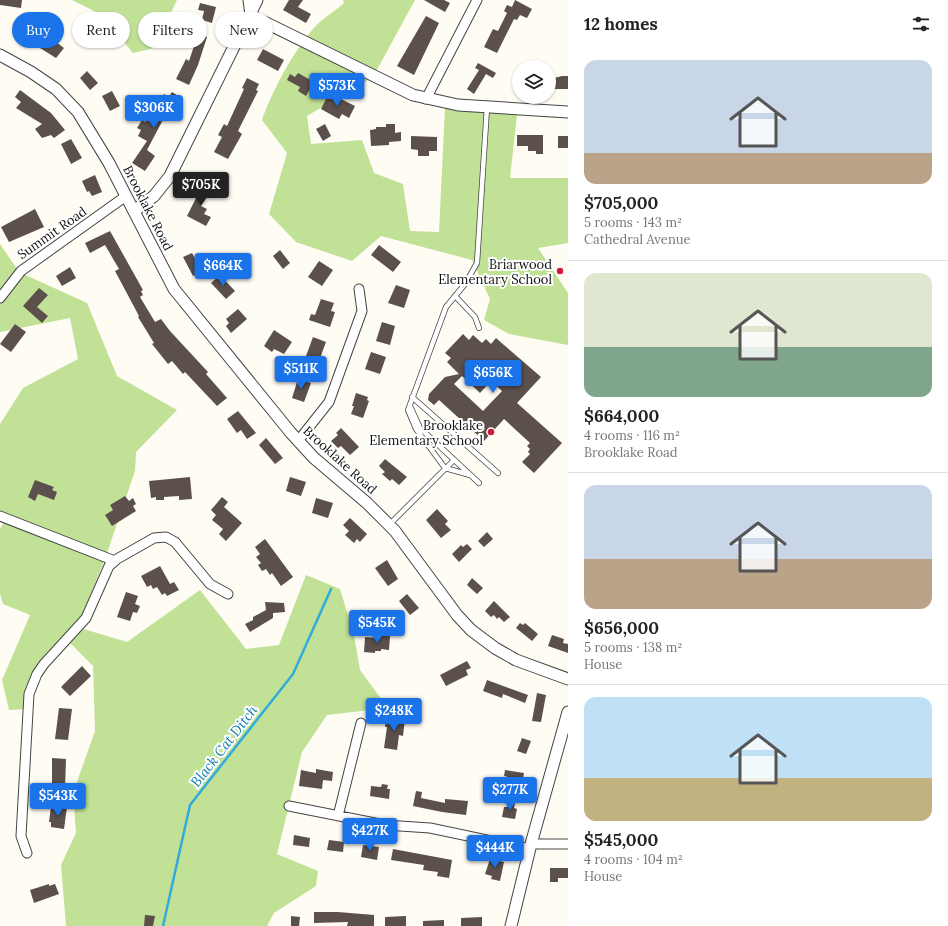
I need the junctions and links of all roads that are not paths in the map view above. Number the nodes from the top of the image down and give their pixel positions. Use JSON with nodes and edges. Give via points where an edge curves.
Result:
{"nodes":[{"id":1,"x":248,"y":0,"type":"edge"},
{"id":2,"x":257,"y":0,"type":"edge"},
{"id":3,"x":477,"y":0,"type":"edge"},
{"id":4,"x":250,"y":12,"type":"edge"},
{"id":5,"x":251,"y":12,"type":"edge"},
{"id":6,"x":273,"y":26,"type":"edge"},
{"id":7,"x":233,"y":48,"type":"edge"},
{"id":8,"x":0,"y":55,"type":"edge"},
{"id":9,"x":426,"y":99,"type":"junction"},
{"id":10,"x":488,"y":106,"type":"junction"},
{"id":11,"x":568,"y":112,"type":"edge"},
{"id":12,"x":126,"y":196,"type":"junction"},
{"id":13,"x":134,"y":211,"type":"junction"},
{"id":14,"x":358,"y":289,"type":"dead end"},
{"id":15,"x":455,"y":296,"type":"junction"},
{"id":16,"x":0,"y":298,"type":"edge"},
{"id":17,"x":479,"y":328,"type":"dead end"},
{"id":18,"x":412,"y":397,"type":"junction"},
{"id":19,"x":410,"y":406,"type":"junction"},
{"id":20,"x":298,"y":441,"type":"junction"},
{"id":21,"x":454,"y":460,"type":"junction"},
{"id":22,"x":445,"y":468,"type":"junction"},
{"id":23,"x":498,"y":473,"type":"dead end"},
{"id":24,"x":470,"y":475,"type":"junction"},
{"id":25,"x":479,"y":483,"type":"dead end"},
{"id":26,"x":0,"y":516,"type":"edge"},
{"id":27,"x":389,"y":525,"type":"junction"},
{"id":28,"x":115,"y":561,"type":"junction"},
{"id":29,"x":228,"y":594,"type":"dead end"},
{"id":30,"x":568,"y":679,"type":"edge"},
{"id":31,"x":568,"y":712,"type":"edge"},
{"id":32,"x":361,"y":723,"type":"dead end"},
{"id":33,"x":289,"y":806,"type":"dead end"},
{"id":34,"x":338,"y":816,"type":"junction"},
{"id":35,"x":568,"y":844,"type":"edge"},
{"id":36,"x":530,"y":846,"type":"junction"},
{"id":37,"x":26,"y":853,"type":"dead end"},
{"id":38,"x":511,"y":926,"type":"edge"}],
"edges":[{"from":1,"to":4,"type":"street"},
{"from":2,"to":5,"type":"street"},
{"from":3,"to":9,"type":"street"},
{"from":6,"to":9,"type":"street","via":[[405,92]]},
{"from":7,"to":13,"type":"street","via":[[165,184]]},
{"from":8,"to":12,"type":"street","name":"Brooklake Road","via":[[32,72],[67,99],[88,125]]},
{"from":9,"to":10,"type":"street","via":[[443,103]]},
{"from":10,"to":11,"type":"street"},
{"from":10,"to":15,"type":"lane","via":[[477,263]]},
{"from":12,"to":13,"type":"street","name":"Brooklake Road"},
{"from":12,"to":16,"type":"street","name":"Summit Road","via":[[21,271]]},
{"from":13,"to":20,"type":"street","name":"Brooklake Road","via":[[174,289]]},
{"from":14,"to":20,"type":"street","via":[[362,311],[330,402]]},
{"from":15,"to":17,"type":"lane","via":[[475,317]]},
{"from":15,"to":18,"type":"lane","via":[[446,307]]},
{"from":18,"to":19,"type":"lane"},
{"from":18,"to":23,"type":"lane"},
{"from":19,"to":21,"type":"lane","via":[[420,428]]},
{"from":19,"to":22,"type":"lane","via":[[408,410],[416,429]]},
{"from":20,"to":27,"type":"street","name":"Brooklake Road"},
{"from":21,"to":22,"type":"lane"},
{"from":21,"to":24,"type":"lane"},
{"from":22,"to":24,"type":"lane"},
{"from":22,"to":27,"type":"lane"},
{"from":24,"to":25,"type":"lane"},
{"from":26,"to":28,"type":"street"},
{"from":27,"to":30,"type":"street","name":"Brooklake Road","via":[[457,615],[480,637],[516,660]]},
{"from":28,"to":29,"type":"street","via":[[154,538],[166,537],[175,542],[210,584]]},
{"from":28,"to":37,"type":"street","via":[[105,574],[86,618],[44,664],[29,694],[21,836]]},
{"from":31,"to":36,"type":"street"},
{"from":32,"to":34,"type":"street"},
{"from":33,"to":34,"type":"street"},
{"from":34,"to":36,"type":"street","via":[[384,825],[430,828]]},
{"from":35,"to":36,"type":"street"},
{"from":36,"to":38,"type":"street"}]}
